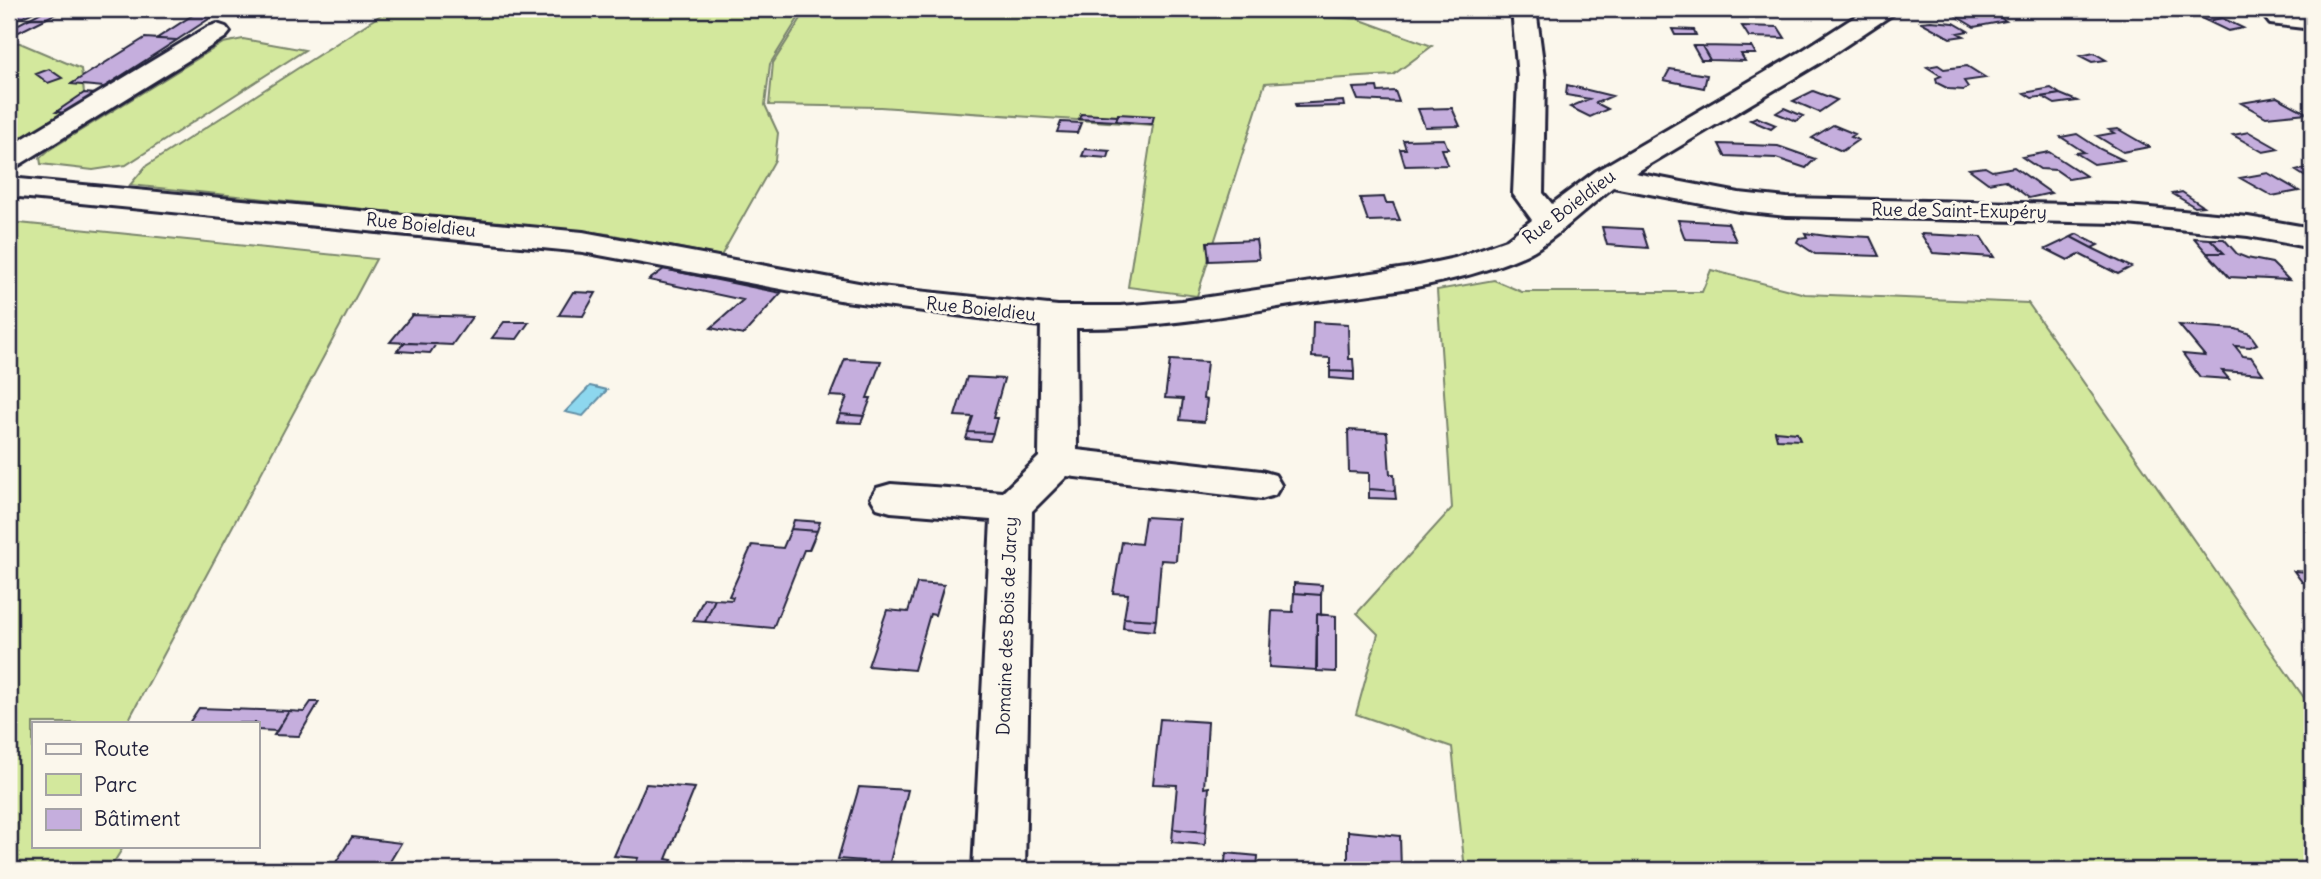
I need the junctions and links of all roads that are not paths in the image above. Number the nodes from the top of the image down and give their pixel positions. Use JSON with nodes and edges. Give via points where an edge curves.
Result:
{"nodes":[{"id":1,"x":1524,"y":9,"type":"edge"},
{"id":2,"x":1884,"y":9,"type":"edge"},
{"id":3,"x":2279,"y":19,"type":"dead end"},
{"id":4,"x":2312,"y":22,"type":"edge"},
{"id":5,"x":217,"y":32,"type":"dead end"},
{"id":6,"x":9,"y":159,"type":"edge"},
{"id":7,"x":1607,"y":177,"type":"junction"},
{"id":8,"x":9,"y":187,"type":"edge"},
{"id":9,"x":1548,"y":220,"type":"junction"},
{"id":10,"x":2312,"y":238,"type":"edge"},
{"id":11,"x":1059,"y":317,"type":"junction"},
{"id":12,"x":1058,"y":461,"type":"junction"},
{"id":13,"x":1261,"y":485,"type":"dead end"},
{"id":14,"x":891,"y":498,"type":"dead end"},
{"id":15,"x":1012,"y":507,"type":"junction"},
{"id":16,"x":999,"y":870,"type":"edge"}],
"edges":[{"from":1,"to":9,"type":"street","via":[[1533,94],[1528,194]]},
{"from":2,"to":7,"type":"street","name":"Rue Boieldieu"},
{"from":3,"to":4,"type":"street"},
{"from":5,"to":6,"type":"street"},
{"from":7,"to":9,"type":"street","name":"Rue Boieldieu"},
{"from":7,"to":10,"type":"street","name":"Rue de Saint-Exupéry","via":[[1787,207],[2095,215],[2225,223]]},
{"from":8,"to":11,"type":"street","name":"Rue Boieldieu","via":[[583,242],[646,250],[800,283],[961,308]]},
{"from":9,"to":11,"type":"street","name":"Rue Boieldieu","via":[[1517,247],[1437,271],[1148,315]]},
{"from":11,"to":12,"type":"street"},
{"from":12,"to":13,"type":"street"},
{"from":12,"to":15,"type":"street","name":"Domaine des Bois de Jarcy"},
{"from":14,"to":15,"type":"street"},
{"from":15,"to":16,"type":"street","name":"Domaine des Bois de Jarcy"}]}
